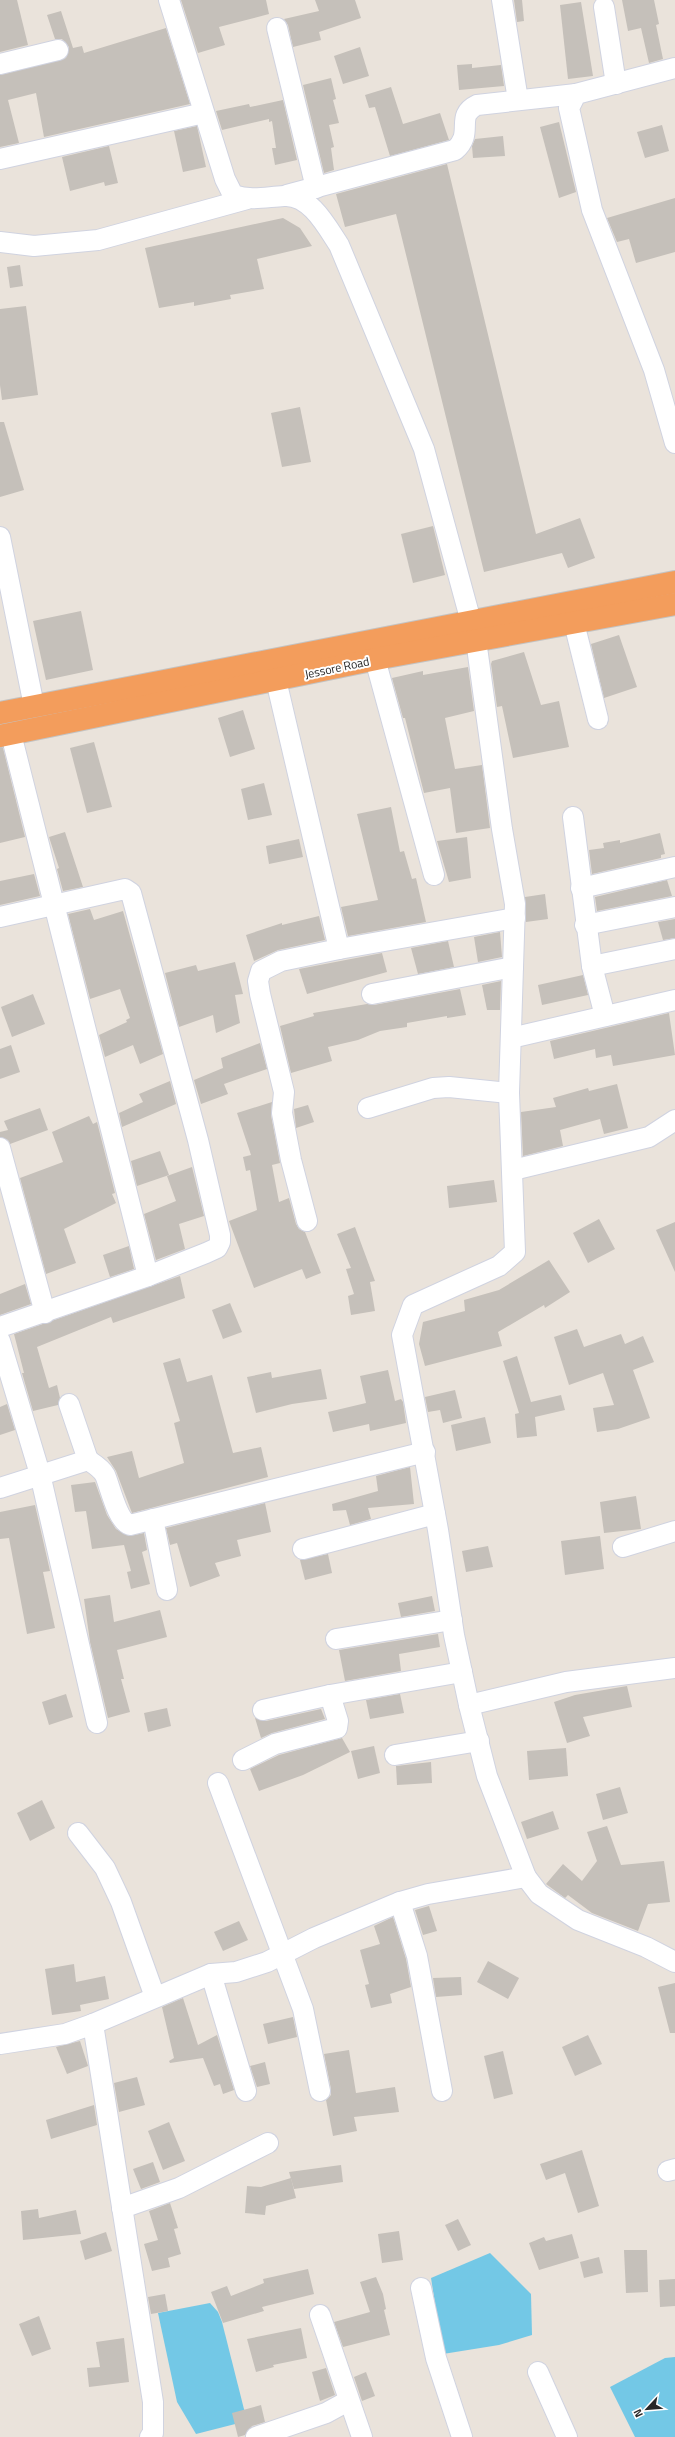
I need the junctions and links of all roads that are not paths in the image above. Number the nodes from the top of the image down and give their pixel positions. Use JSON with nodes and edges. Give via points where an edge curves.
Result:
{"nodes":[{"id":1,"x":169,"y":0,"type":"edge"},
{"id":2,"x":502,"y":0,"type":"edge"},
{"id":3,"x":604,"y":7,"type":"dead end"},
{"id":4,"x":277,"y":28,"type":"dead end"},
{"id":5,"x":58,"y":50,"type":"dead end"},
{"id":6,"x":0,"y":64,"type":"edge"},
{"id":7,"x":675,"y":68,"type":"edge"},
{"id":8,"x":616,"y":84,"type":"junction"},
{"id":9,"x":576,"y":94,"type":"junction"},
{"id":10,"x":518,"y":100,"type":"junction"},
{"id":11,"x":204,"y":113,"type":"junction"},
{"id":12,"x":0,"y":159,"type":"edge"},
{"id":13,"x":316,"y":188,"type":"junction"},
{"id":14,"x":287,"y":195,"type":"junction"},
{"id":15,"x":247,"y":200,"type":"junction"},
{"id":16,"x":0,"y":242,"type":"edge"},
{"id":17,"x":675,"y":443,"type":"edge"},
{"id":18,"x":0,"y":537,"type":"edge"},
{"id":19,"x":675,"y":582,"type":"edge"},
{"id":20,"x":675,"y":604,"type":"edge"},
{"id":21,"x":574,"y":623,"type":"junction"},
{"id":22,"x":474,"y":631,"type":"junction"},
{"id":23,"x":375,"y":660,"type":"junction"},
{"id":24,"x":276,"y":680,"type":"junction"},
{"id":25,"x":34,"y":706,"type":"junction"},
{"id":26,"x":0,"y":713,"type":"edge"},
{"id":27,"x":598,"y":720,"type":"dead end"},
{"id":28,"x":5,"y":735,"type":"edge"},
{"id":29,"x":573,"y":817,"type":"dead end"},
{"id":30,"x":675,"y":867,"type":"edge"},
{"id":31,"x":434,"y":875,"type":"dead end"},
{"id":32,"x":581,"y":888,"type":"junction"},
{"id":33,"x":55,"y":905,"type":"junction"},
{"id":34,"x":675,"y":906,"type":"edge"},
{"id":35,"x":0,"y":917,"type":"edge"},
{"id":36,"x":515,"y":918,"type":"junction"},
{"id":37,"x":585,"y":925,"type":"junction"},
{"id":38,"x":339,"y":949,"type":"junction"},
{"id":39,"x":675,"y":949,"type":"edge"},
{"id":40,"x":592,"y":966,"type":"junction"},
{"id":41,"x":513,"y":967,"type":"junction"},
{"id":42,"x":372,"y":994,"type":"dead end"},
{"id":43,"x":675,"y":1000,"type":"edge"},
{"id":44,"x":605,"y":1016,"type":"junction"},
{"id":45,"x":510,"y":1038,"type":"junction"},
{"id":46,"x":509,"y":1093,"type":"junction"},
{"id":47,"x":368,"y":1108,"type":"dead end"},
{"id":48,"x":675,"y":1120,"type":"edge"},
{"id":49,"x":0,"y":1148,"type":"edge"},
{"id":50,"x":513,"y":1170,"type":"junction"},
{"id":51,"x":307,"y":1221,"type":"dead end"},
{"id":52,"x":148,"y":1276,"type":"junction"},
{"id":53,"x":46,"y":1313,"type":"junction"},
{"id":54,"x":0,"y":1327,"type":"edge"},
{"id":55,"x":0,"y":1341,"type":"edge"},
{"id":56,"x":69,"y":1404,"type":"dead end"},
{"id":57,"x":425,"y":1452,"type":"junction"},
{"id":58,"x":88,"y":1460,"type":"junction"},
{"id":59,"x":40,"y":1474,"type":"junction"},
{"id":60,"x":0,"y":1488,"type":"edge"},
{"id":61,"x":436,"y":1514,"type":"junction"},
{"id":62,"x":153,"y":1519,"type":"junction"},
{"id":63,"x":675,"y":1532,"type":"edge"},
{"id":64,"x":623,"y":1547,"type":"dead end"},
{"id":65,"x":303,"y":1550,"type":"dead end"},
{"id":66,"x":167,"y":1590,"type":"dead end"},
{"id":67,"x":452,"y":1620,"type":"junction"},
{"id":68,"x":336,"y":1639,"type":"dead end"},
{"id":69,"x":675,"y":1668,"type":"edge"},
{"id":70,"x":462,"y":1672,"type":"junction"},
{"id":71,"x":330,"y":1695,"type":"junction"},
{"id":72,"x":470,"y":1705,"type":"junction"},
{"id":73,"x":263,"y":1710,"type":"dead end"},
{"id":74,"x":97,"y":1723,"type":"dead end"},
{"id":75,"x":479,"y":1741,"type":"junction"},
{"id":76,"x":395,"y":1755,"type":"dead end"},
{"id":77,"x":243,"y":1760,"type":"dead end"},
{"id":78,"x":218,"y":1783,"type":"dead end"},
{"id":79,"x":78,"y":1833,"type":"dead end"},
{"id":80,"x":526,"y":1877,"type":"junction"},
{"id":81,"x":400,"y":1902,"type":"junction"},
{"id":82,"x":283,"y":1954,"type":"junction"},
{"id":83,"x":675,"y":1962,"type":"edge"},
{"id":84,"x":211,"y":1974,"type":"junction"},
{"id":85,"x":155,"y":1997,"type":"junction"},
{"id":86,"x":93,"y":2024,"type":"junction"},
{"id":87,"x":0,"y":2044,"type":"edge"},
{"id":88,"x":246,"y":2091,"type":"dead end"},
{"id":89,"x":320,"y":2091,"type":"dead end"},
{"id":90,"x":442,"y":2091,"type":"dead end"},
{"id":91,"x":268,"y":2143,"type":"dead end"},
{"id":92,"x":122,"y":2208,"type":"junction"},
{"id":93,"x":421,"y":2288,"type":"dead end"},
{"id":94,"x":320,"y":2315,"type":"dead end"},
{"id":95,"x":538,"y":2372,"type":"dead end"},
{"id":96,"x":348,"y":2401,"type":"junction"},
{"id":97,"x":153,"y":2436,"type":"edge"},
{"id":98,"x":256,"y":2437,"type":"edge"},
{"id":99,"x":362,"y":2437,"type":"edge"},
{"id":100,"x":462,"y":2437,"type":"edge"},
{"id":101,"x":567,"y":2437,"type":"edge"}],
"edges":[{"from":1,"to":11,"type":"street"},
{"from":2,"to":10,"type":"street"},
{"from":3,"to":8,"type":"street"},
{"from":4,"to":13,"type":"street"},
{"from":5,"to":6,"type":"street"},
{"from":7,"to":8,"type":"street"},
{"from":8,"to":9,"type":"street"},
{"from":9,"to":10,"type":"street"},
{"from":9,"to":17,"type":"street","via":[[569,108],[592,210],[654,370]]},
{"from":10,"to":13,"type":"street","via":[[477,104],[469,108],[465,114],[465,138],[455,150]]},
{"from":11,"to":12,"type":"street"},
{"from":11,"to":15,"type":"street","via":[[225,179],[233,195]]},
{"from":13,"to":14,"type":"street"},
{"from":14,"to":15,"type":"street"},
{"from":14,"to":22,"type":"street","via":[[304,202],[321,216],[339,245],[424,449]]},
{"from":15,"to":16,"type":"street","via":[[98,240],[34,246]]},
{"from":18,"to":25,"type":"street"},
{"from":19,"to":22,"type":"highway","name":"Jessore Road"},
{"from":20,"to":21,"type":"highway","name":"Jessore Road"},
{"from":21,"to":22,"type":"highway","name":"Jessore Road"},
{"from":21,"to":27,"type":"street"},
{"from":22,"to":23,"type":"highway","name":"Jessore Road"},
{"from":22,"to":25,"type":"highway","name":"Jessore Road"},
{"from":22,"to":36,"type":"street"},
{"from":23,"to":24,"type":"highway","name":"Jessore Road"},
{"from":23,"to":31,"type":"street"},
{"from":24,"to":28,"type":"highway","name":"Jessore Road"},
{"from":24,"to":38,"type":"street"},
{"from":25,"to":26,"type":"highway","name":"Jessore Road"},
{"from":28,"to":33,"type":"street"},
{"from":29,"to":32,"type":"street"},
{"from":30,"to":32,"type":"street"},
{"from":32,"to":37,"type":"street"},
{"from":33,"to":35,"type":"street"},
{"from":33,"to":52,"type":"street"},
{"from":33,"to":52,"type":"street","via":[[125,889],[132,893],[198,1140],[216,1213],[220,1242],[217,1248]]},
{"from":34,"to":37,"type":"street"},
{"from":36,"to":38,"type":"street"},
{"from":36,"to":41,"type":"street"},
{"from":37,"to":40,"type":"street"},
{"from":38,"to":51,"type":"street","via":[[269,965],[261,971],[258,980],[284,1092],[282,1113],[291,1160]]},
{"from":39,"to":40,"type":"street"},
{"from":40,"to":44,"type":"street"},
{"from":41,"to":42,"type":"street"},
{"from":41,"to":45,"type":"street"},
{"from":43,"to":44,"type":"street"},
{"from":44,"to":45,"type":"street"},
{"from":45,"to":46,"type":"street"},
{"from":46,"to":47,"type":"street","via":[[449,1087],[433,1088]]},
{"from":46,"to":50,"type":"street"},
{"from":48,"to":50,"type":"street","via":[[649,1137]]},
{"from":49,"to":53,"type":"street"},
{"from":50,"to":57,"type":"street","via":[[515,1252],[498,1266],[413,1305],[402,1335]]},
{"from":52,"to":53,"type":"street"},
{"from":53,"to":54,"type":"street"},
{"from":55,"to":59,"type":"street"},
{"from":56,"to":58,"type":"street"},
{"from":57,"to":61,"type":"street"},
{"from":57,"to":62,"type":"street"},
{"from":58,"to":59,"type":"street"},
{"from":58,"to":62,"type":"street","via":[[104,1474],[124,1522],[130,1525]]},
{"from":59,"to":60,"type":"street"},
{"from":59,"to":74,"type":"street"},
{"from":61,"to":65,"type":"street"},
{"from":61,"to":67,"type":"street"},
{"from":62,"to":66,"type":"street"},
{"from":63,"to":64,"type":"street"},
{"from":67,"to":68,"type":"street"},
{"from":67,"to":70,"type":"street"},
{"from":69,"to":72,"type":"street","via":[[566,1682]]},
{"from":70,"to":71,"type":"street"},
{"from":70,"to":72,"type":"street"},
{"from":71,"to":73,"type":"street"},
{"from":71,"to":77,"type":"street","via":[[338,1721],[337,1728],[275,1744]]},
{"from":72,"to":75,"type":"street"},
{"from":75,"to":76,"type":"street"},
{"from":75,"to":80,"type":"street","via":[[487,1776]]},
{"from":78,"to":82,"type":"street"},
{"from":79,"to":85,"type":"street","via":[[105,1868],[121,1902]]},
{"from":80,"to":81,"type":"street","via":[[428,1894]]},
{"from":80,"to":83,"type":"street","via":[[539,1894],[578,1920],[646,1947]]},
{"from":81,"to":82,"type":"street","via":[[314,1938]]},
{"from":81,"to":90,"type":"street","via":[[417,1956]]},
{"from":82,"to":84,"type":"street","via":[[236,1972]]},
{"from":82,"to":89,"type":"street","via":[[303,2009]]},
{"from":84,"to":85,"type":"street"},
{"from":84,"to":88,"type":"street"},
{"from":85,"to":86,"type":"street"},
{"from":86,"to":87,"type":"street","via":[[65,2034]]},
{"from":86,"to":92,"type":"street"},
{"from":91,"to":92,"type":"street","via":[[179,2188]]},
{"from":92,"to":97,"type":"street","via":[[153,2402]]},
{"from":93,"to":100,"type":"street","via":[[436,2358]]},
{"from":94,"to":96,"type":"street"},
{"from":95,"to":101,"type":"street"},
{"from":96,"to":98,"type":"street","via":[[326,2413]]},
{"from":96,"to":99,"type":"street"}]}
